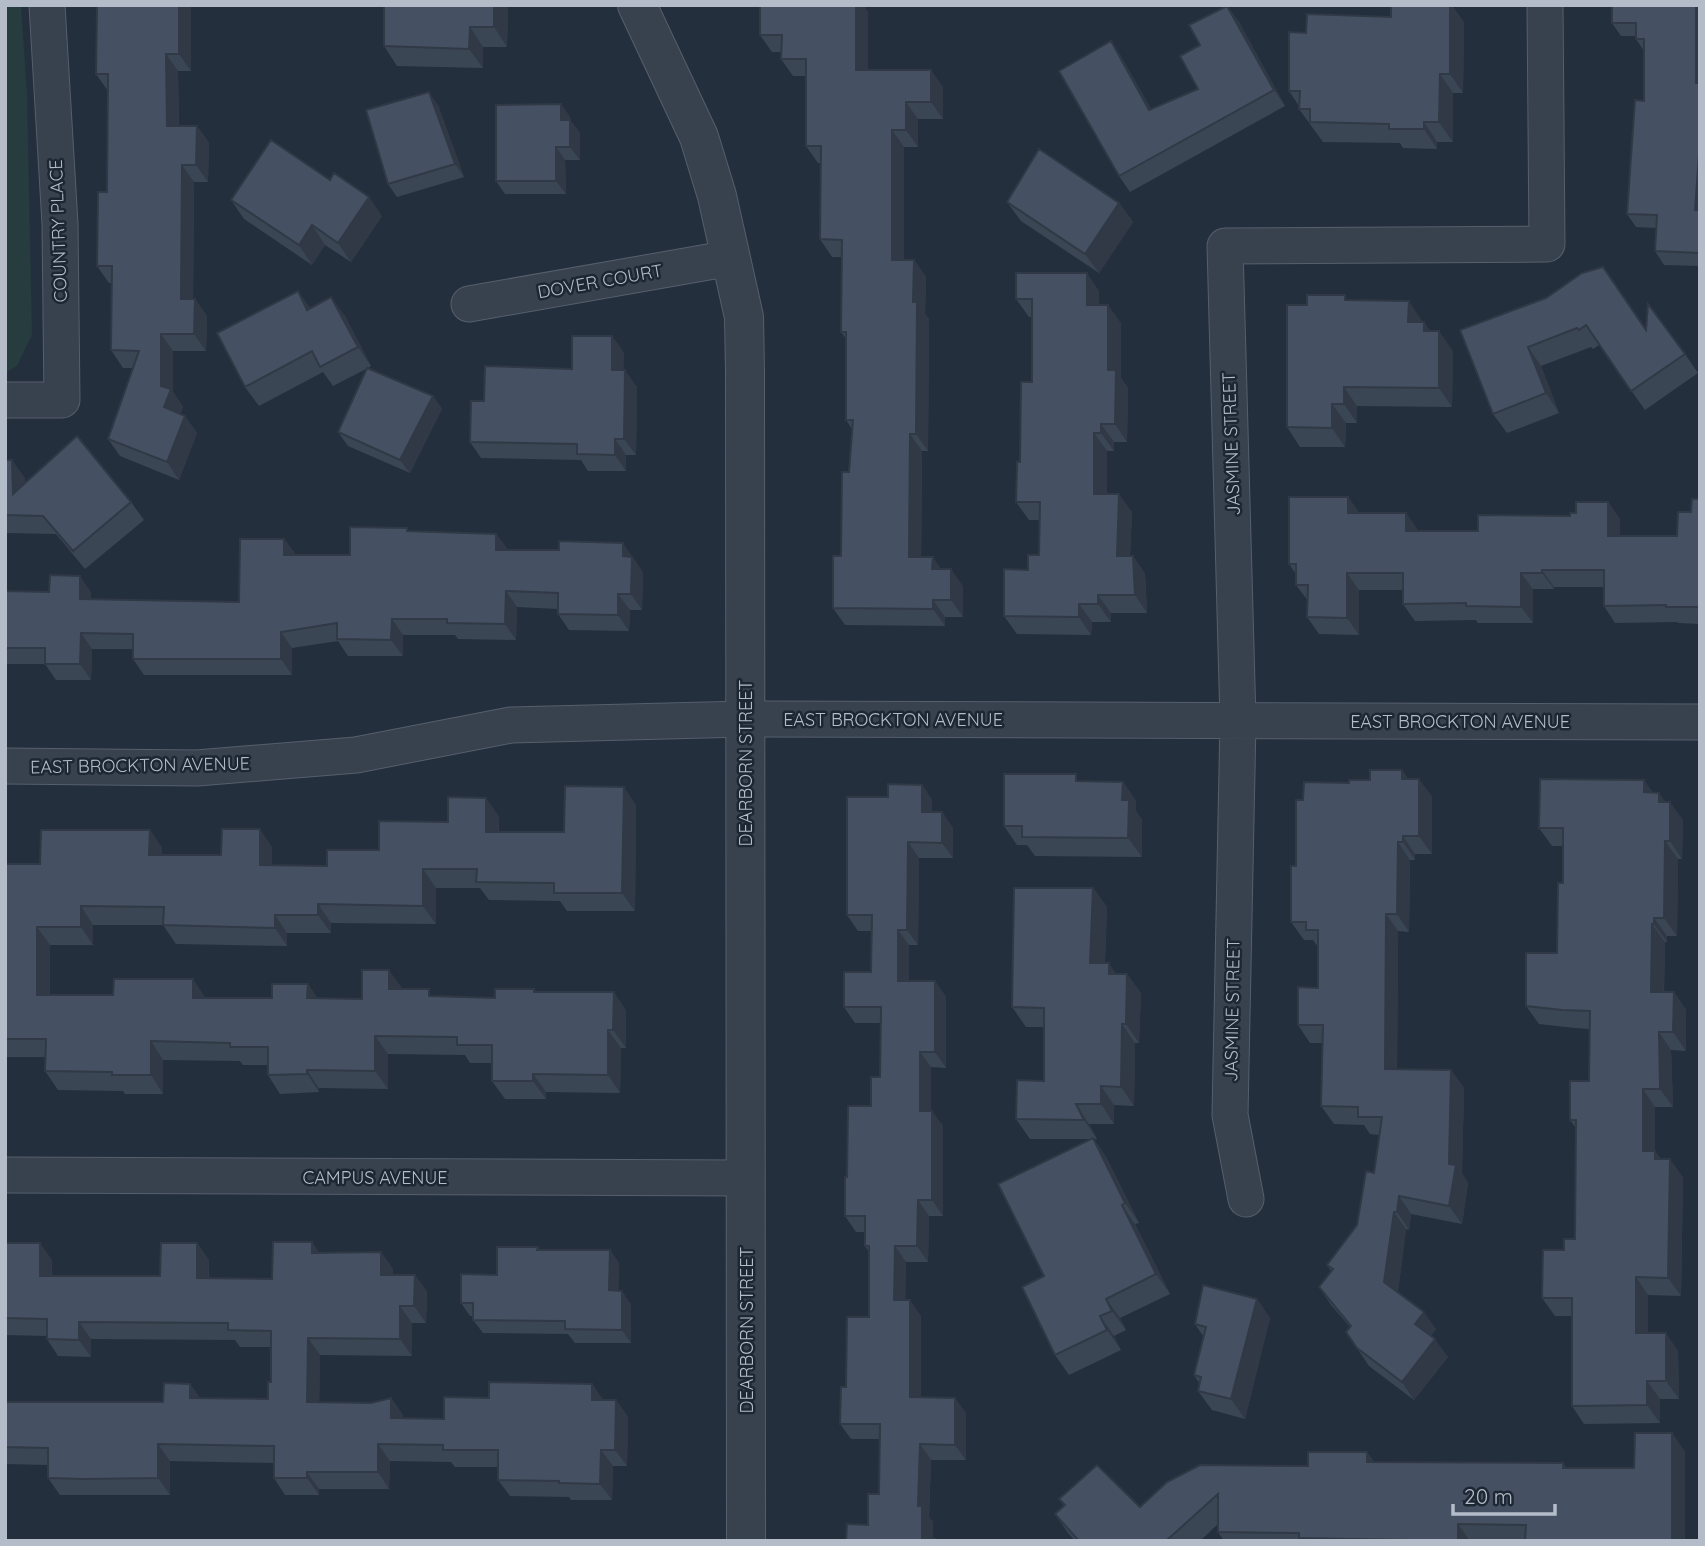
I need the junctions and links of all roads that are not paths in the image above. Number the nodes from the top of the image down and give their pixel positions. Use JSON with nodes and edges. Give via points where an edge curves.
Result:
{"nodes":[{"id":1,"x":47,"y":5,"type":"edge"},
{"id":2,"x":637,"y":5,"type":"edge"},
{"id":3,"x":1545,"y":5,"type":"edge"},
{"id":4,"x":731,"y":258,"type":"junction"},
{"id":5,"x":469,"y":304,"type":"dead end"},
{"id":6,"x":5,"y":400,"type":"edge"},
{"id":7,"x":745,"y":719,"type":"junction"},
{"id":8,"x":1238,"y":721,"type":"junction"},
{"id":9,"x":1700,"y":722,"type":"edge"},
{"id":10,"x":5,"y":766,"type":"edge"},
{"id":11,"x":5,"y":1175,"type":"edge"},
{"id":12,"x":746,"y":1178,"type":"junction"},
{"id":13,"x":1246,"y":1199,"type":"dead end"},
{"id":14,"x":746,"y":1541,"type":"edge"}],
"edges":[{"from":1,"to":6,"type":"street","name":"COUNTRY PLACE","via":[[60,224],[62,400]]},
{"from":2,"to":4,"type":"street","name":"DEARBORN STREET","via":[[699,137]]},
{"from":3,"to":8,"type":"street","name":"JASMINE STREET","via":[[1546,244],[1225,246]]},
{"from":4,"to":5,"type":"street","name":"DOVER COURT"},
{"from":4,"to":7,"type":"street","name":"DEARBORN STREET","via":[[744,317],[746,372]]},
{"from":7,"to":8,"type":"street","name":"EAST BROCKTON AVENUE"},
{"from":7,"to":10,"type":"street","name":"EAST BROCKTON AVENUE","via":[[510,724],[356,755],[197,768]]},
{"from":7,"to":12,"type":"street","name":"DEARBORN STREET"},
{"from":8,"to":9,"type":"street","name":"EAST BROCKTON AVENUE"},
{"from":8,"to":13,"type":"street","name":"JASMINE STREET","via":[[1230,1115]]},
{"from":11,"to":12,"type":"street","name":"CAMPUS AVENUE"},
{"from":12,"to":14,"type":"street","name":"DEARBORN STREET"}]}
